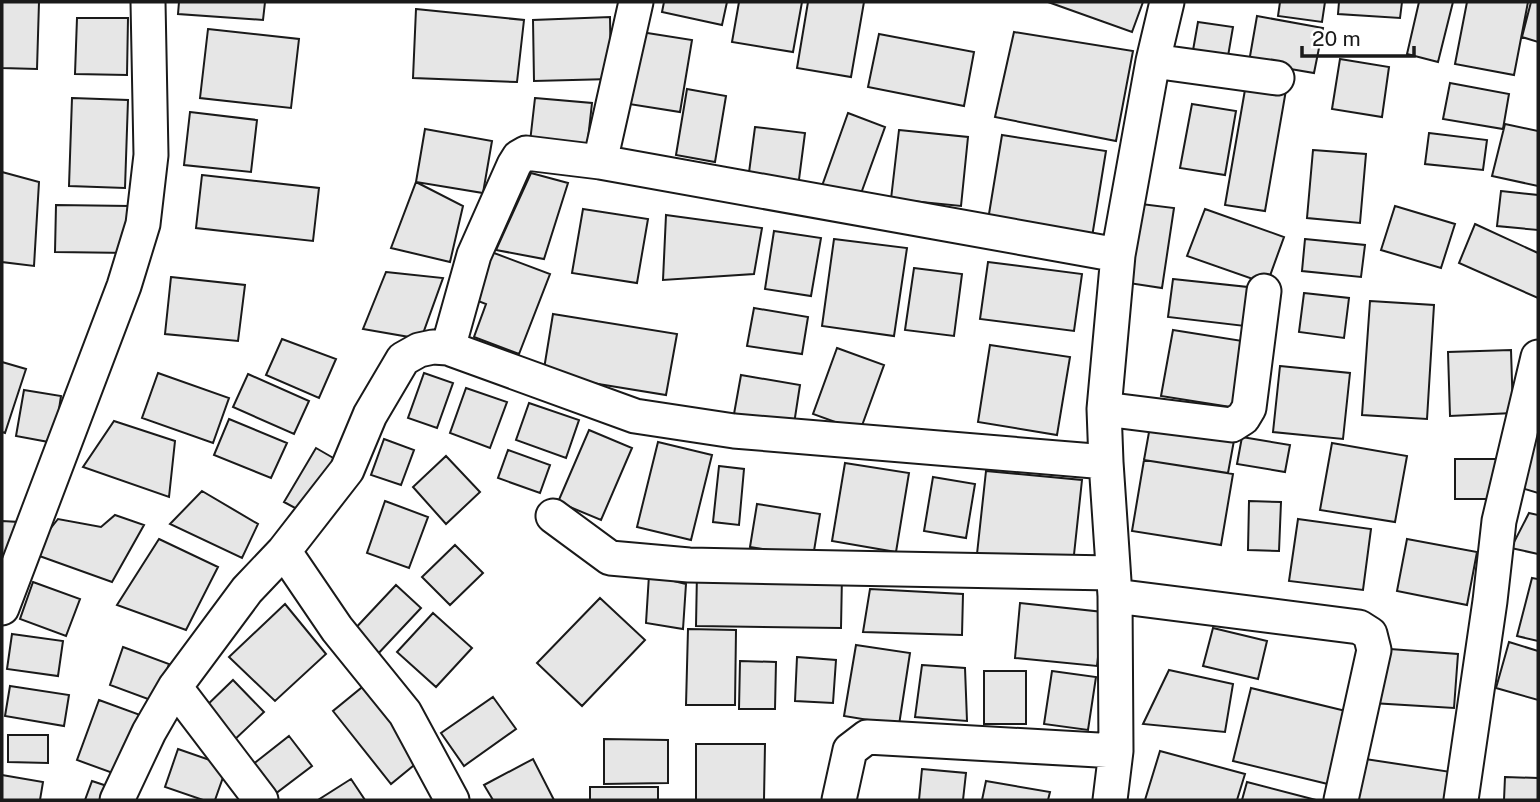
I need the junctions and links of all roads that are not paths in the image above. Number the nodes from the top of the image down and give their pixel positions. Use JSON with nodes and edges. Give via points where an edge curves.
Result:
{"nodes":[{"id":1,"x":148,"y":2,"type":"edge"},
{"id":2,"x":636,"y":2,"type":"edge"},
{"id":3,"x":1167,"y":2,"type":"edge"},
{"id":4,"x":1153,"y":61,"type":"junction"},
{"id":5,"x":1277,"y":78,"type":"dead end"},
{"id":6,"x":600,"y":162,"type":"junction"},
{"id":7,"x":1118,"y":255,"type":"junction"},
{"id":8,"x":1265,"y":291,"type":"dead end"},
{"id":9,"x":448,"y":348,"type":"junction"},
{"id":10,"x":1538,"y":356,"type":"edge"},
{"id":11,"x":1104,"y":409,"type":"junction"},
{"id":12,"x":1105,"y":462,"type":"junction"},
{"id":13,"x":553,"y":516,"type":"dead end"},
{"id":14,"x":284,"y":551,"type":"junction"},
{"id":15,"x":1113,"y":584,"type":"junction"},
{"id":16,"x":2,"y":608,"type":"edge"},
{"id":17,"x":176,"y":687,"type":"junction"},
{"id":18,"x":1116,"y":751,"type":"junction"},
{"id":19,"x":117,"y":800,"type":"edge"},
{"id":20,"x":261,"y":800,"type":"edge"},
{"id":21,"x":452,"y":800,"type":"edge"},
{"id":22,"x":839,"y":800,"type":"edge"},
{"id":23,"x":1110,"y":800,"type":"edge"},
{"id":24,"x":1341,"y":800,"type":"edge"},
{"id":25,"x":1461,"y":800,"type":"edge"}],
"edges":[{"from":1,"to":16,"type":"street","via":[[151,155],[143,224],[124,286]]},
{"from":2,"to":6,"type":"street"},
{"from":3,"to":4,"type":"street"},
{"from":4,"to":5,"type":"street"},
{"from":4,"to":7,"type":"street"},
{"from":6,"to":7,"type":"street"},
{"from":6,"to":9,"type":"street","via":[[526,153],[519,157],[474,255]]},
{"from":7,"to":11,"type":"street"},
{"from":8,"to":11,"type":"street","via":[[1249,408],[1243,418],[1231,425]]},
{"from":9,"to":12,"type":"street","via":[[635,416],[734,431]]},
{"from":9,"to":14,"type":"street","via":[[419,350],[403,359],[370,415],[347,470]]},
{"from":10,"to":25,"type":"street","via":[[1499,521]]},
{"from":11,"to":12,"type":"street"},
{"from":12,"to":15,"type":"street"},
{"from":13,"to":15,"type":"street","via":[[610,558]]},
{"from":14,"to":17,"type":"street","via":[[247,590]]},
{"from":14,"to":21,"type":"street","via":[[337,629],[405,713]]},
{"from":15,"to":18,"type":"street"},
{"from":15,"to":24,"type":"street","via":[[1359,627],[1370,634],[1374,650]]},
{"from":17,"to":19,"type":"street"},
{"from":17,"to":20,"type":"street"},
{"from":18,"to":22,"type":"street","via":[[867,737],[850,750]]},
{"from":18,"to":23,"type":"street"}]}
